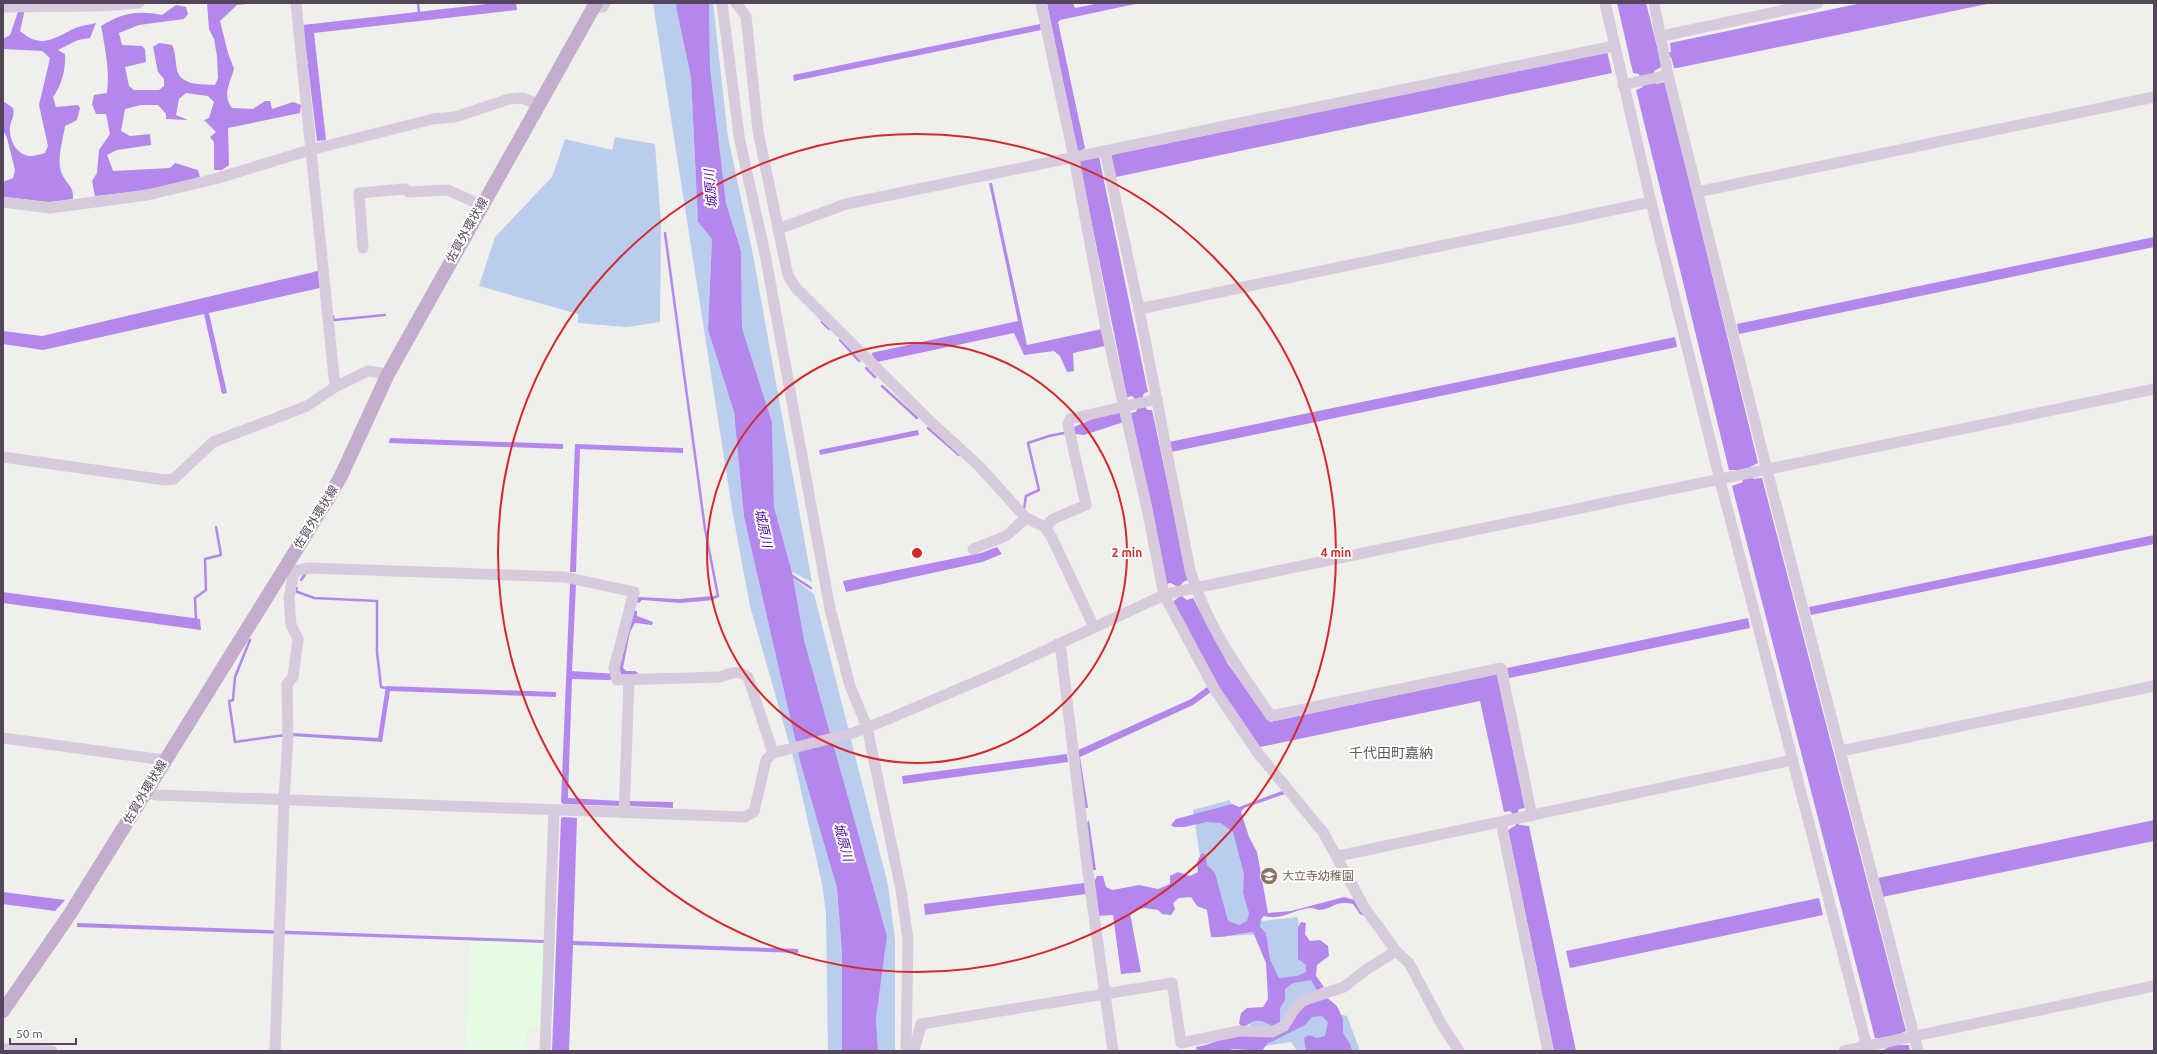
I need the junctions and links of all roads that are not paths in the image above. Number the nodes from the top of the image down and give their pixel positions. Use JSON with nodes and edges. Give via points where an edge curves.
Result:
{"nodes":[{"id":1,"x":139,"y":3,"type":"edge"},
{"id":2,"x":296,"y":3,"type":"edge"},
{"id":3,"x":722,"y":3,"type":"edge"},
{"id":4,"x":736,"y":3,"type":"edge"},
{"id":5,"x":1041,"y":3,"type":"edge"},
{"id":6,"x":1605,"y":3,"type":"edge"},
{"id":7,"x":1654,"y":3,"type":"edge"},
{"id":8,"x":1818,"y":3,"type":"edge"},
{"id":9,"x":598,"y":4,"type":"edge"},
{"id":10,"x":3,"y":6,"type":"edge"},
{"id":11,"x":1662,"y":36,"type":"junction"},
{"id":12,"x":1614,"y":46,"type":"junction"},
{"id":13,"x":1668,"y":75,"type":"junction"},
{"id":14,"x":1622,"y":85,"type":"junction"},
{"id":15,"x":2154,"y":97,"type":"edge"},
{"id":16,"x":538,"y":104,"type":"junction"},
{"id":17,"x":310,"y":150,"type":"junction"},
{"id":18,"x":1105,"y":151,"type":"junction"},
{"id":19,"x":1079,"y":156,"type":"junction"},
{"id":20,"x":1698,"y":192,"type":"junction"},
{"id":21,"x":3,"y":202,"type":"edge"},
{"id":22,"x":1651,"y":202,"type":"junction"},
{"id":23,"x":481,"y":205,"type":"junction"},
{"id":24,"x":778,"y":229,"type":"junction"},
{"id":25,"x":363,"y":248,"type":"dead end"},
{"id":26,"x":1139,"y":309,"type":"junction"},
{"id":27,"x":388,"y":374,"type":"junction"},
{"id":28,"x":335,"y":387,"type":"junction"},
{"id":29,"x":2154,"y":389,"type":"edge"},
{"id":30,"x":1157,"y":399,"type":"junction"},
{"id":31,"x":1134,"y":403,"type":"junction"},
{"id":32,"x":3,"y":457,"type":"edge"},
{"id":33,"x":1767,"y":470,"type":"junction"},
{"id":34,"x":1720,"y":480,"type":"junction"},
{"id":35,"x":1026,"y":518,"type":"junction"},
{"id":36,"x":1045,"y":527,"type":"junction"},
{"id":37,"x":973,"y":549,"type":"dead end"},
{"id":38,"x":290,"y":568,"type":"junction"},
{"id":39,"x":1195,"y":588,"type":"junction"},
{"id":40,"x":1164,"y":595,"type":"junction"},
{"id":41,"x":1094,"y":627,"type":"junction"},
{"id":42,"x":1057,"y":644,"type":"junction"},
{"id":43,"x":629,"y":681,"type":"junction"},
{"id":44,"x":2154,"y":686,"type":"edge"},
{"id":45,"x":867,"y":727,"type":"junction"},
{"id":46,"x":3,"y":738,"type":"edge"},
{"id":47,"x":1841,"y":751,"type":"junction"},
{"id":48,"x":777,"y":753,"type":"junction"},
{"id":49,"x":164,"y":760,"type":"junction"},
{"id":50,"x":1793,"y":760,"type":"junction"},
{"id":51,"x":145,"y":793,"type":"junction"},
{"id":52,"x":284,"y":800,"type":"junction"},
{"id":53,"x":554,"y":810,"type":"junction"},
{"id":54,"x":624,"y":813,"type":"junction"},
{"id":55,"x":1532,"y":816,"type":"junction"},
{"id":56,"x":1501,"y":822,"type":"junction"},
{"id":57,"x":1338,"y":856,"type":"junction"},
{"id":58,"x":1396,"y":952,"type":"junction"},
{"id":59,"x":2154,"y":986,"type":"edge"},
{"id":60,"x":1105,"y":994,"type":"junction"},
{"id":61,"x":3,"y":1011,"type":"edge"},
{"id":62,"x":1915,"y":1036,"type":"junction"},
{"id":63,"x":3,"y":1049,"type":"edge"},
{"id":64,"x":1868,"y":1049,"type":"edge"},
{"id":65,"x":52,"y":1051,"type":"edge"},
{"id":66,"x":275,"y":1051,"type":"edge"},
{"id":67,"x":545,"y":1051,"type":"edge"},
{"id":68,"x":906,"y":1051,"type":"edge"},
{"id":69,"x":914,"y":1051,"type":"edge"},
{"id":70,"x":1113,"y":1051,"type":"edge"},
{"id":71,"x":1459,"y":1051,"type":"edge"},
{"id":72,"x":1548,"y":1051,"type":"edge"},
{"id":73,"x":1844,"y":1051,"type":"edge"},
{"id":74,"x":1918,"y":1051,"type":"edge"}],
"edges":[{"from":1,"to":10,"type":"street","via":[[100,6]]},
{"from":2,"to":17,"type":"street"},
{"from":3,"to":45,"type":"street","via":[[739,136],[769,275],[830,609],[850,686]]},
{"from":4,"to":24,"type":"street","via":[[746,16],[758,131]]},
{"from":5,"to":19,"type":"street"},
{"from":6,"to":12,"type":"street"},
{"from":7,"to":11,"type":"street"},
{"from":8,"to":11,"type":"street"},
{"from":9,"to":16,"type":"main road","name":"佐賀外環状線"},
{"from":11,"to":13,"type":"street"},
{"from":12,"to":14,"type":"street"},
{"from":12,"to":18,"type":"street"},
{"from":13,"to":14,"type":"street"},
{"from":13,"to":20,"type":"street"},
{"from":14,"to":22,"type":"street"},
{"from":15,"to":20,"type":"street"},
{"from":16,"to":17,"type":"street","via":[[522,98],[509,99],[455,117],[433,119]]},
{"from":16,"to":23,"type":"main road","name":"佐賀外環状線"},
{"from":17,"to":21,"type":"street","via":[[215,179],[147,195],[50,208]]},
{"from":17,"to":28,"type":"street"},
{"from":18,"to":19,"type":"street"},
{"from":18,"to":26,"type":"street"},
{"from":19,"to":24,"type":"street","via":[[846,204]]},
{"from":19,"to":31,"type":"street","via":[[1106,329]]},
{"from":20,"to":33,"type":"street"},
{"from":22,"to":26,"type":"street"},
{"from":22,"to":34,"type":"street"},
{"from":23,"to":25,"type":"street","via":[[448,190],[409,192],[405,189],[359,193]]},
{"from":23,"to":27,"type":"main road","name":"佐賀外環状線"},
{"from":24,"to":35,"type":"street","via":[[788,276],[797,289],[979,466]]},
{"from":26,"to":30,"type":"street"},
{"from":27,"to":28,"type":"street","via":[[368,371]]},
{"from":27,"to":38,"type":"main road","name":"佐賀外環状線","via":[[341,476]]},
{"from":28,"to":32,"type":"street","via":[[306,406],[213,442],[174,479],[165,480]]},
{"from":29,"to":33,"type":"street"},
{"from":30,"to":31,"type":"street"},
{"from":30,"to":39,"type":"street"},
{"from":31,"to":36,"type":"street","via":[[1070,419],[1068,425],[1086,505],[1053,519]]},
{"from":31,"to":40,"type":"street"},
{"from":33,"to":34,"type":"street"},
{"from":33,"to":47,"type":"street"},
{"from":34,"to":39,"type":"street"},
{"from":34,"to":50,"type":"street"},
{"from":35,"to":36,"type":"street"},
{"from":35,"to":37,"type":"street","via":[[1006,536]]},
{"from":36,"to":41,"type":"street"},
{"from":38,"to":43,"type":"street","via":[[565,577],[634,592],[614,676],[616,680]]},
{"from":38,"to":49,"type":"main road","name":"佐賀外環状線"},
{"from":38,"to":52,"type":"street","via":[[290,618],[298,639],[293,677],[288,684]]},
{"from":39,"to":40,"type":"street"},
{"from":39,"to":55,"type":"street","via":[[1234,663],[1271,716],[1501,668]]},
{"from":40,"to":41,"type":"street"},
{"from":40,"to":57,"type":"street","via":[[1215,690],[1245,735],[1323,832]]},
{"from":41,"to":42,"type":"street"},
{"from":42,"to":45,"type":"street","via":[[1001,671]]},
{"from":42,"to":60,"type":"street","via":[[1061,651]]},
{"from":43,"to":48,"type":"street","via":[[720,677],[743,672],[748,677]]},
{"from":43,"to":54,"type":"street"},
{"from":44,"to":47,"type":"street"},
{"from":45,"to":48,"type":"street"},
{"from":45,"to":68,"type":"street","via":[[901,890],[908,940]]},
{"from":46,"to":49,"type":"street"},
{"from":47,"to":62,"type":"street"},
{"from":48,"to":54,"type":"street","via":[[766,760],[754,812],[745,817]]},
{"from":49,"to":51,"type":"main road","name":"佐賀外環状線"},
{"from":50,"to":55,"type":"street"},
{"from":50,"to":64,"type":"street"},
{"from":51,"to":52,"type":"street"},
{"from":51,"to":61,"type":"main road","name":"佐賀外環状線","via":[[70,914]]},
{"from":52,"to":53,"type":"street"},
{"from":52,"to":66,"type":"street"},
{"from":53,"to":54,"type":"street"},
{"from":53,"to":67,"type":"street"},
{"from":55,"to":56,"type":"street"},
{"from":56,"to":57,"type":"street"},
{"from":56,"to":72,"type":"street"},
{"from":57,"to":58,"type":"street","via":[[1364,907]]},
{"from":58,"to":60,"type":"street","via":[[1367,969],[1344,987],[1302,1001],[1284,1026],[1272,1032],[1243,1031],[1181,1043],[1172,983]]},
{"from":58,"to":71,"type":"street","via":[[1409,963]]},
{"from":59,"to":62,"type":"street"},
{"from":60,"to":69,"type":"street","via":[[921,1024]]},
{"from":60,"to":70,"type":"street"},
{"from":62,"to":64,"type":"street","via":[[1884,1042]]},
{"from":62,"to":74,"type":"street"},
{"from":63,"to":65,"type":"street"},
{"from":64,"to":73,"type":"street"}]}
